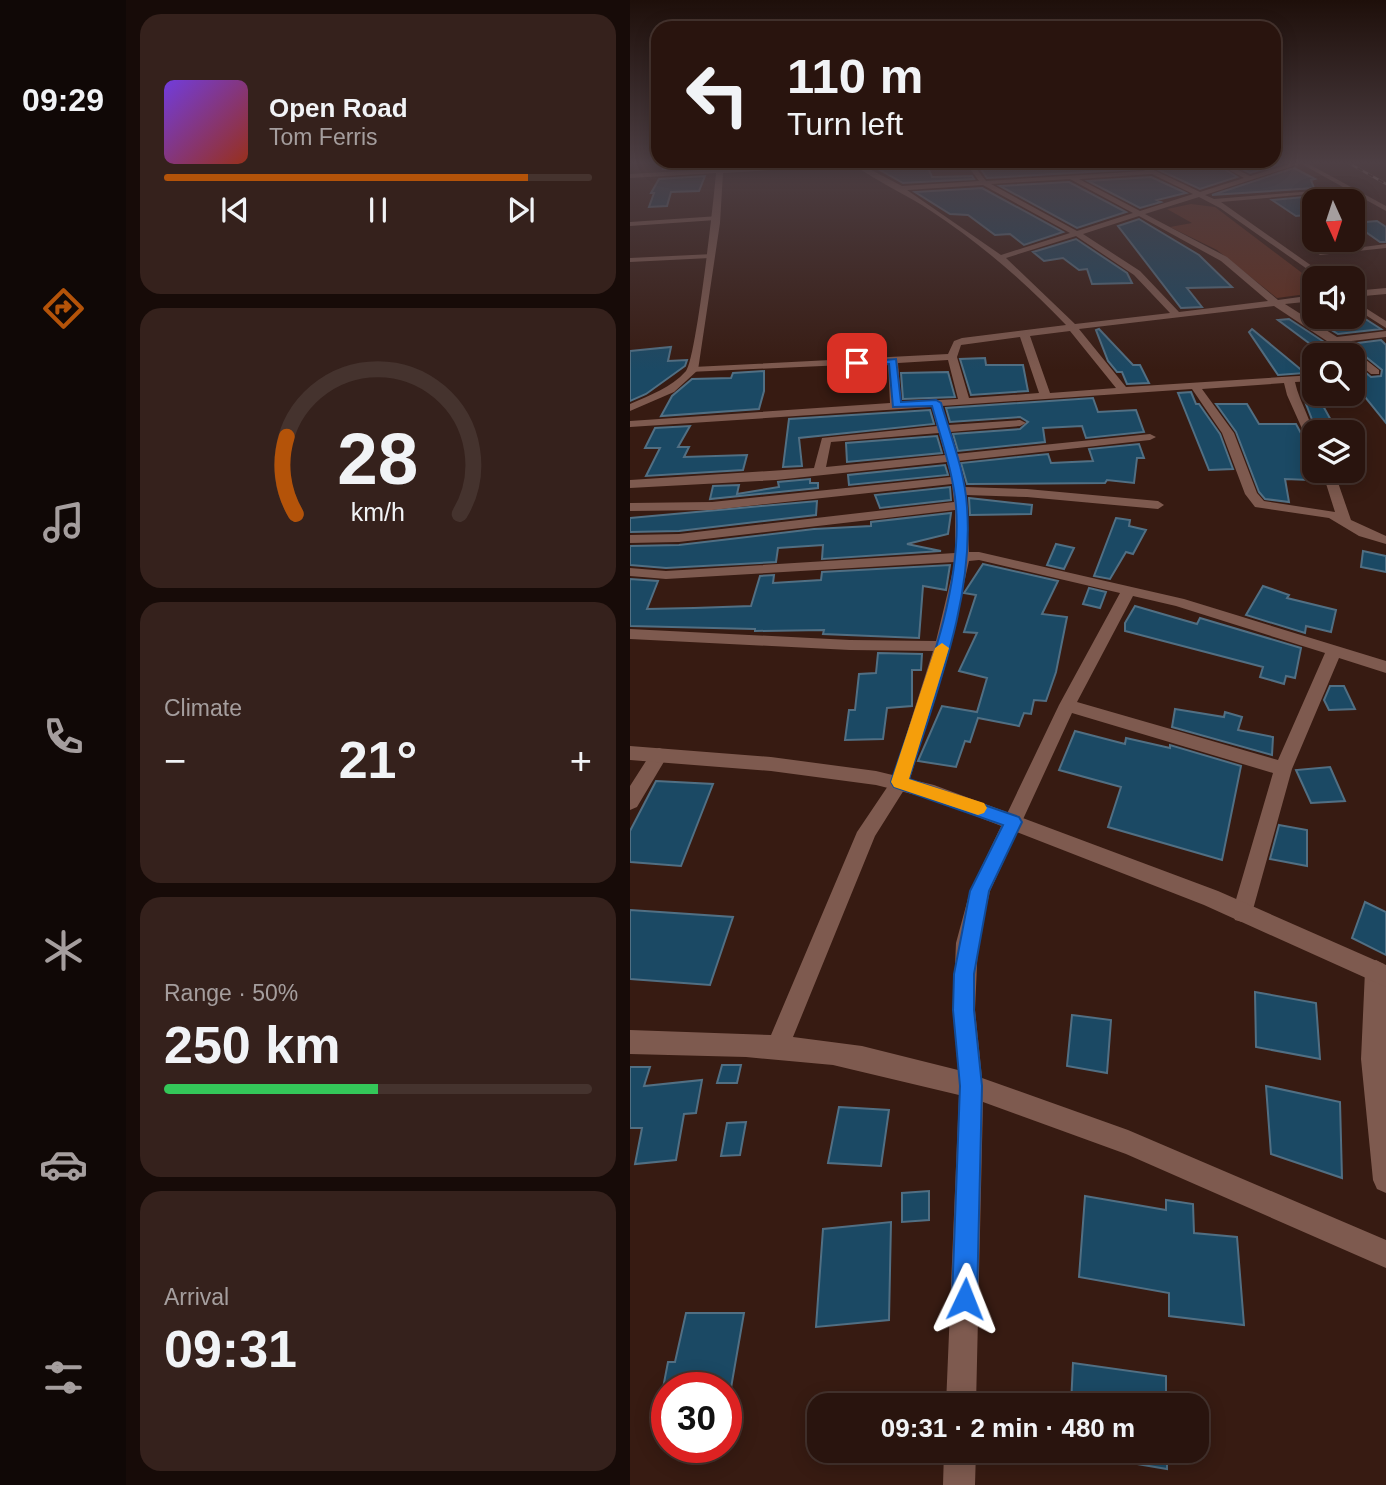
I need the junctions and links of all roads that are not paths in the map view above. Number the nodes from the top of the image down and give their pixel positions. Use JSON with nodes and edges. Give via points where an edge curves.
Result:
{"nodes":[{"id":1,"x":714,"y":231,"type":"edge"},
{"id":2,"x":965,"y":231,"type":"edge"},
{"id":3,"x":1073,"y":231,"type":"edge"},
{"id":4,"x":1086,"y":231,"type":"edge"},
{"id":5,"x":1174,"y":231,"type":"edge"},
{"id":6,"x":1257,"y":231,"type":"edge"},
{"id":7,"x":1078,"y":234,"type":"junction"},
{"id":8,"x":1386,"y":246,"type":"edge"},
{"id":9,"x":1320,"y":253,"type":"dead end"},
{"id":10,"x":710,"y":256,"type":"junction"},
{"id":11,"x":1002,"y":257,"type":"junction"},
{"id":12,"x":630,"y":260,"type":"edge"},
{"id":13,"x":1308,"y":266,"type":"edge"},
{"id":14,"x":1386,"y":291,"type":"edge"},
{"id":15,"x":1365,"y":294,"type":"edge"},
{"id":16,"x":1302,"y":299,"type":"edge"},
{"id":17,"x":1275,"y":302,"type":"junction"},
{"id":18,"x":1365,"y":311,"type":"edge"},
{"id":19,"x":1177,"y":314,"type":"junction"},
{"id":20,"x":1386,"y":325,"type":"edge"},
{"id":21,"x":1071,"y":327,"type":"junction"},
{"id":22,"x":1024,"y":333,"type":"junction"},
{"id":23,"x":1386,"y":334,"type":"edge"},
{"id":24,"x":1335,"y":340,"type":"junction"},
{"id":25,"x":956,"y":346,"type":"junction"},
{"id":26,"x":952,"y":357,"type":"junction"},
{"id":27,"x":893,"y":360,"type":"junction"},
{"id":28,"x":911,"y":360,"type":"junction"},
{"id":29,"x":693,"y":370,"type":"junction"},
{"id":30,"x":1380,"y":372,"type":"edge"},
{"id":31,"x":1302,"y":379,"type":"edge"},
{"id":32,"x":1289,"y":380,"type":"junction"},
{"id":33,"x":1193,"y":384,"type":"junction"},
{"id":34,"x":1124,"y":392,"type":"junction"},
{"id":35,"x":1046,"y":397,"type":"junction"},
{"id":36,"x":964,"y":401,"type":"junction"},
{"id":37,"x":936,"y":403,"type":"junction"},
{"id":38,"x":897,"y":405,"type":"junction"},
{"id":39,"x":630,"y":408,"type":"edge"},
{"id":40,"x":1304,"y":420,"type":"edge"},
{"id":41,"x":1020,"y":423,"type":"dead end"},
{"id":42,"x":630,"y":424,"type":"edge"},
{"id":43,"x":944,"y":429,"type":"junction"},
{"id":44,"x":1150,"y":437,"type":"dead end"},
{"id":45,"x":952,"y":457,"type":"junction"},
{"id":46,"x":819,"y":472,"type":"junction"},
{"id":47,"x":1332,"y":483,"type":"edge"},
{"id":48,"x":630,"y":484,"type":"edge"},
{"id":49,"x":861,"y":491,"type":"junction"},
{"id":50,"x":960,"y":492,"type":"junction"},
{"id":51,"x":1158,"y":505,"type":"dead end"},
{"id":52,"x":630,"y":508,"type":"edge"},
{"id":53,"x":862,"y":517,"type":"junction"},
{"id":54,"x":1345,"y":521,"type":"junction"},
{"id":55,"x":630,"y":539,"type":"edge"},
{"id":56,"x":1386,"y":540,"type":"edge"},
{"id":57,"x":962,"y":555,"type":"junction"},
{"id":58,"x":630,"y":572,"type":"edge"},
{"id":59,"x":1129,"y":590,"type":"junction"},
{"id":60,"x":630,"y":634,"type":"edge"},
{"id":61,"x":942,"y":646,"type":"junction"},
{"id":62,"x":1334,"y":650,"type":"junction"},
{"id":63,"x":1386,"y":667,"type":"edge"},
{"id":64,"x":1067,"y":705,"type":"junction"},
{"id":65,"x":630,"y":752,"type":"edge"},
{"id":66,"x":659,"y":755,"type":"junction"},
{"id":67,"x":1283,"y":769,"type":"junction"},
{"id":68,"x":900,"y":782,"type":"junction"},
{"id":69,"x":630,"y":802,"type":"edge"},
{"id":70,"x":1013,"y":822,"type":"junction"},
{"id":71,"x":1242,"y":913,"type":"junction"},
{"id":72,"x":1381,"y":973,"type":"edge"},
{"id":73,"x":630,"y":1042,"type":"edge"},
{"id":74,"x":778,"y":1046,"type":"junction"},
{"id":75,"x":971,"y":1086,"type":"junction"},
{"id":76,"x":1386,"y":1180,"type":"edge"},
{"id":77,"x":1386,"y":1254,"type":"edge"},
{"id":78,"x":961,"y":1393,"type":"edge"},
{"id":79,"x":960,"y":1463,"type":"edge"},
{"id":80,"x":959,"y":1485,"type":"edge"}],
"edges":[{"from":1,"to":10,"type":"street"},
{"from":2,"to":11,"type":"street"},
{"from":3,"to":7,"type":"street"},
{"from":4,"to":7,"type":"street"},
{"from":5,"to":17,"type":"street","via":[[1224,258]]},
{"from":6,"to":13,"type":"street"},
{"from":7,"to":11,"type":"street"},
{"from":7,"to":19,"type":"street","via":[[1137,274]]},
{"from":8,"to":9,"type":"lane"},
{"from":10,"to":12,"type":"street"},
{"from":10,"to":29,"type":"street"},
{"from":11,"to":21,"type":"street"},
{"from":14,"to":15,"type":"street"},
{"from":16,"to":17,"type":"street"},
{"from":17,"to":19,"type":"street"},
{"from":17,"to":24,"type":"street"},
{"from":18,"to":20,"type":"street"},
{"from":19,"to":21,"type":"street"},
{"from":21,"to":22,"type":"street"},
{"from":21,"to":34,"type":"street"},
{"from":22,"to":25,"type":"street","via":[[962,341]]},
{"from":22,"to":35,"type":"street"},
{"from":23,"to":24,"type":"street"},
{"from":24,"to":30,"type":"street"},
{"from":25,"to":26,"type":"street"},
{"from":25,"to":28,"type":"street"},
{"from":26,"to":28,"type":"street"},
{"from":26,"to":36,"type":"street"},
{"from":27,"to":28,"type":"street"},
{"from":27,"to":29,"type":"street"},
{"from":27,"to":38,"type":"street"},
{"from":29,"to":39,"type":"street","via":[[670,390]]},
{"from":31,"to":32,"type":"street"},
{"from":32,"to":33,"type":"street"},
{"from":32,"to":40,"type":"street"},
{"from":33,"to":34,"type":"street"},
{"from":33,"to":54,"type":"street","via":[[1228,433],[1253,498],[1271,507],[1333,515]]},
{"from":34,"to":35,"type":"street"},
{"from":35,"to":36,"type":"street"},
{"from":36,"to":37,"type":"street"},
{"from":37,"to":38,"type":"street"},
{"from":37,"to":43,"type":"street"},
{"from":38,"to":42,"type":"street"},
{"from":41,"to":43,"type":"street"},
{"from":43,"to":45,"type":"street"},
{"from":43,"to":46,"type":"street","via":[[826,440]]},
{"from":44,"to":45,"type":"street"},
{"from":45,"to":46,"type":"street"},
{"from":45,"to":50,"type":"street"},
{"from":46,"to":48,"type":"street"},
{"from":47,"to":54,"type":"street"},
{"from":49,"to":50,"type":"street"},
{"from":49,"to":52,"type":"street","via":[[712,506]]},
{"from":49,"to":53,"type":"street"},
{"from":50,"to":51,"type":"street"},
{"from":50,"to":53,"type":"street"},
{"from":50,"to":57,"type":"street"},
{"from":53,"to":55,"type":"street","via":[[679,538]]},
{"from":54,"to":56,"type":"street"},
{"from":57,"to":58,"type":"street","via":[[666,575]]},
{"from":57,"to":59,"type":"street","via":[[999,559]]},
{"from":57,"to":61,"type":"street"},
{"from":59,"to":62,"type":"street"},
{"from":59,"to":64,"type":"street"},
{"from":60,"to":61,"type":"street"},
{"from":61,"to":68,"type":"street"},
{"from":62,"to":63,"type":"street"},
{"from":62,"to":67,"type":"street"},
{"from":64,"to":67,"type":"street"},
{"from":64,"to":70,"type":"street"},
{"from":65,"to":66,"type":"street"},
{"from":66,"to":68,"type":"street","via":[[771,764]]},
{"from":66,"to":69,"type":"street"},
{"from":67,"to":71,"type":"street"},
{"from":68,"to":70,"type":"street"},
{"from":68,"to":74,"type":"street","via":[[867,832]]},
{"from":70,"to":71,"type":"street"},
{"from":70,"to":75,"type":"street","via":[[980,891],[967,943],[964,1010]]},
{"from":71,"to":72,"type":"street"},
{"from":72,"to":76,"type":"street","via":[[1373,1059]]},
{"from":73,"to":74,"type":"street"},
{"from":74,"to":75,"type":"street","via":[[861,1058]]},
{"from":75,"to":77,"type":"street","via":[[1012,1098]]},
{"from":75,"to":78,"type":"street"},
{"from":79,"to":80,"type":"street"}]}
